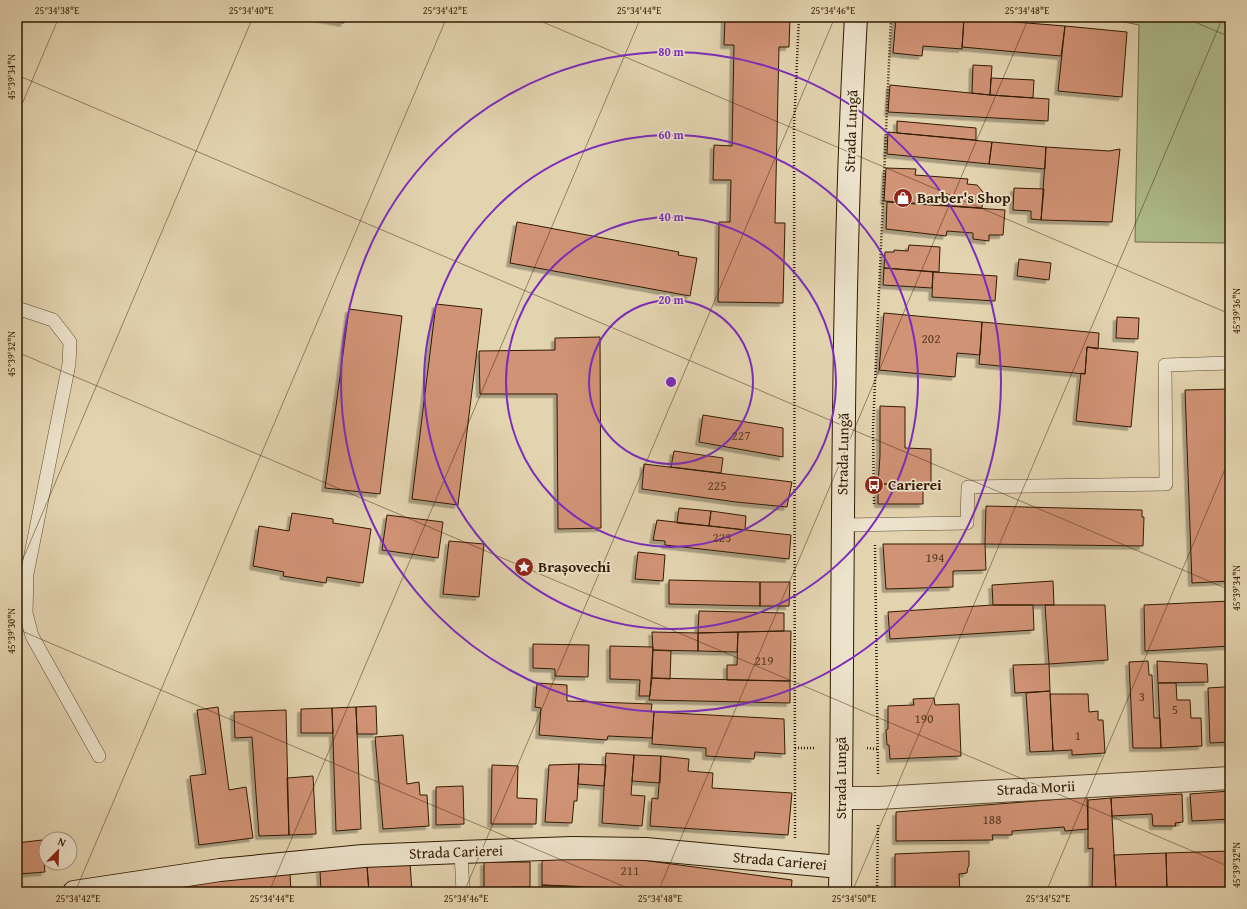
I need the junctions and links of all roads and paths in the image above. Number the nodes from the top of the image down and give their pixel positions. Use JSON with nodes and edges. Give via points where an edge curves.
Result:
{"nodes":[{"id":1,"x":799,"y":17,"type":"edge"},
{"id":2,"x":856,"y":17,"type":"edge"},
{"id":3,"x":891,"y":17,"type":"edge"},
{"id":4,"x":17,"y":308,"type":"edge"},
{"id":5,"x":1230,"y":363,"type":"edge"},
{"id":6,"x":843,"y":525,"type":"junction"},
{"id":7,"x":875,"y":525,"type":"junction"},
{"id":8,"x":99,"y":756,"type":"dead end"},
{"id":9,"x":1230,"y":778,"type":"edge"},
{"id":10,"x":842,"y":798,"type":"junction"},
{"id":11,"x":878,"y":798,"type":"junction"},
{"id":12,"x":461,"y":852,"type":"junction"},
{"id":13,"x":795,"y":863,"type":"junction"},
{"id":14,"x":840,"y":867,"type":"junction"},
{"id":15,"x":74,"y":892,"type":"edge"},
{"id":16,"x":463,"y":892,"type":"edge"},
{"id":17,"x":840,"y":892,"type":"edge"},
{"id":18,"x":877,"y":892,"type":"edge"}],
"edges":[{"from":1,"to":13,"type":"path","via":[[794,127]]},
{"from":2,"to":6,"type":"street","name":"Strada Lungă","via":[[850,120]]},
{"from":3,"to":7,"type":"path","via":[[873,428]]},
{"from":4,"to":8,"type":"lane","via":[[52,320],[70,342],[69,364],[27,574],[26,613],[32,636]]},
{"from":5,"to":7,"type":"lane","via":[[1165,365],[1166,484],[968,487],[967,523]]},
{"from":6,"to":7,"type":"lane"},
{"from":6,"to":10,"type":"street","name":"Strada Lungă"},
{"from":7,"to":11,"type":"path"},
{"from":9,"to":11,"type":"street","name":"Strada Morii"},
{"from":10,"to":11,"type":"street","name":"Strada Morii"},
{"from":10,"to":14,"type":"street","name":"Strada Lungă"},
{"from":11,"to":18,"type":"path"},
{"from":12,"to":13,"type":"street","name":"Strada Carierei","via":[[572,848],[646,849]]},
{"from":12,"to":15,"type":"street","name":"Strada Carierei","via":[[356,857],[220,870]]},
{"from":12,"to":16,"type":"lane"},
{"from":13,"to":14,"type":"street","name":"Strada Carierei"},
{"from":14,"to":17,"type":"street","name":"Strada Lungă"}]}
